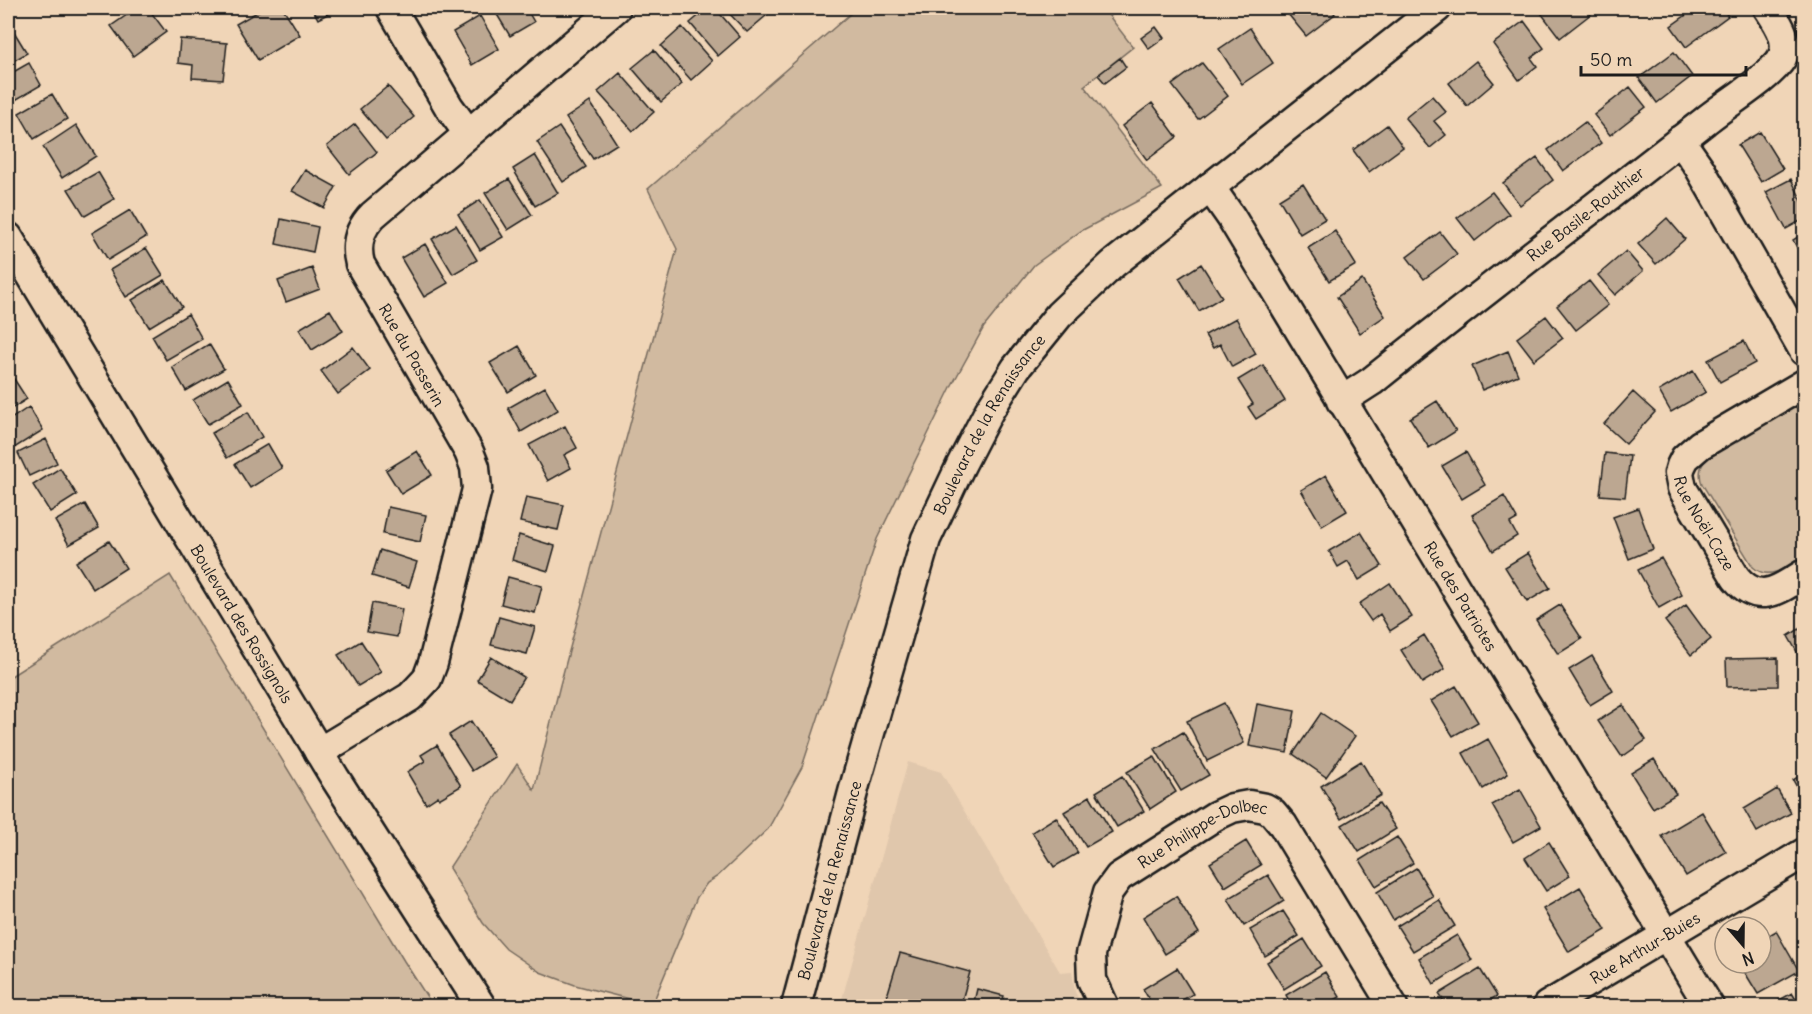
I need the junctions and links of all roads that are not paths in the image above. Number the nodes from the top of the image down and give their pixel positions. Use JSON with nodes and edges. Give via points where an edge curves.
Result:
{"nodes":[{"id":1,"x":391,"y":8,"type":"edge"},
{"id":2,"x":616,"y":8,"type":"edge"},
{"id":3,"x":1437,"y":8,"type":"edge"},
{"id":4,"x":1768,"y":8,"type":"edge"},
{"id":5,"x":468,"y":133,"type":"junction"},
{"id":6,"x":1680,"y":140,"type":"junction"},
{"id":7,"x":1210,"y":187,"type":"junction"},
{"id":8,"x":8,"y":237,"type":"edge"},
{"id":9,"x":1804,"y":351,"type":"edge"},
{"id":10,"x":1804,"y":384,"type":"edge"},
{"id":11,"x":1341,"y":401,"type":"junction"},
{"id":12,"x":1804,"y":574,"type":"edge"},
{"id":13,"x":320,"y":752,"type":"junction"},
{"id":14,"x":1804,"y":853,"type":"edge"},
{"id":15,"x":1666,"y":936,"type":"junction"},
{"id":16,"x":481,"y":1006,"type":"edge"},
{"id":17,"x":796,"y":1006,"type":"edge"},
{"id":18,"x":1104,"y":1006,"type":"edge"},
{"id":19,"x":1393,"y":1006,"type":"edge"},
{"id":20,"x":1546,"y":1006,"type":"edge"},
{"id":21,"x":1709,"y":1006,"type":"edge"}],
"edges":[{"from":1,"to":5,"type":"street"},
{"from":2,"to":5,"type":"street","name":"Rue du Passerin"},
{"from":3,"to":7,"type":"street","name":"Boulevard de la Renaissance"},
{"from":4,"to":6,"type":"street","name":"Rue Basile-Routhier","via":[[1783,36],[1784,53],[1779,62]]},
{"from":5,"to":13,"type":"street","name":"Rue du Passerin","via":[[368,220],[357,249],[363,271],[473,459],[476,497],[427,679],[410,697]]},
{"from":6,"to":9,"type":"street"},
{"from":6,"to":11,"type":"street","name":"Rue Basile-Routhier","via":[[1372,381]]},
{"from":7,"to":11,"type":"street","name":"Rue des Patriotes"},
{"from":7,"to":17,"type":"street","name":"Boulevard de la Renaissance","via":[[1113,264],[1059,315],[1016,368],[961,465],[926,539]]},
{"from":8,"to":13,"type":"street","name":"Boulevard des Rossignols"},
{"from":10,"to":12,"type":"street","name":"Rue Noël-Caze","via":[[1690,452],[1679,473],[1686,496],[1746,588],[1767,593]]},
{"from":11,"to":15,"type":"street","name":"Rue des Patriotes"},
{"from":13,"to":16,"type":"street","name":"Boulevard des Rossignols"},
{"from":14,"to":15,"type":"street","name":"Rue Arthur-Buies"},
{"from":15,"to":20,"type":"street","name":"Rue Arthur-Buies"},
{"from":15,"to":21,"type":"street","name":"Rue des Patriotes"},
{"from":18,"to":19,"type":"street","name":"Rue Philippe-Dolbec","via":[[1092,980],[1090,962],[1112,886],[1125,872],[1215,816],[1249,805],[1272,812],[1283,825]]}]}
